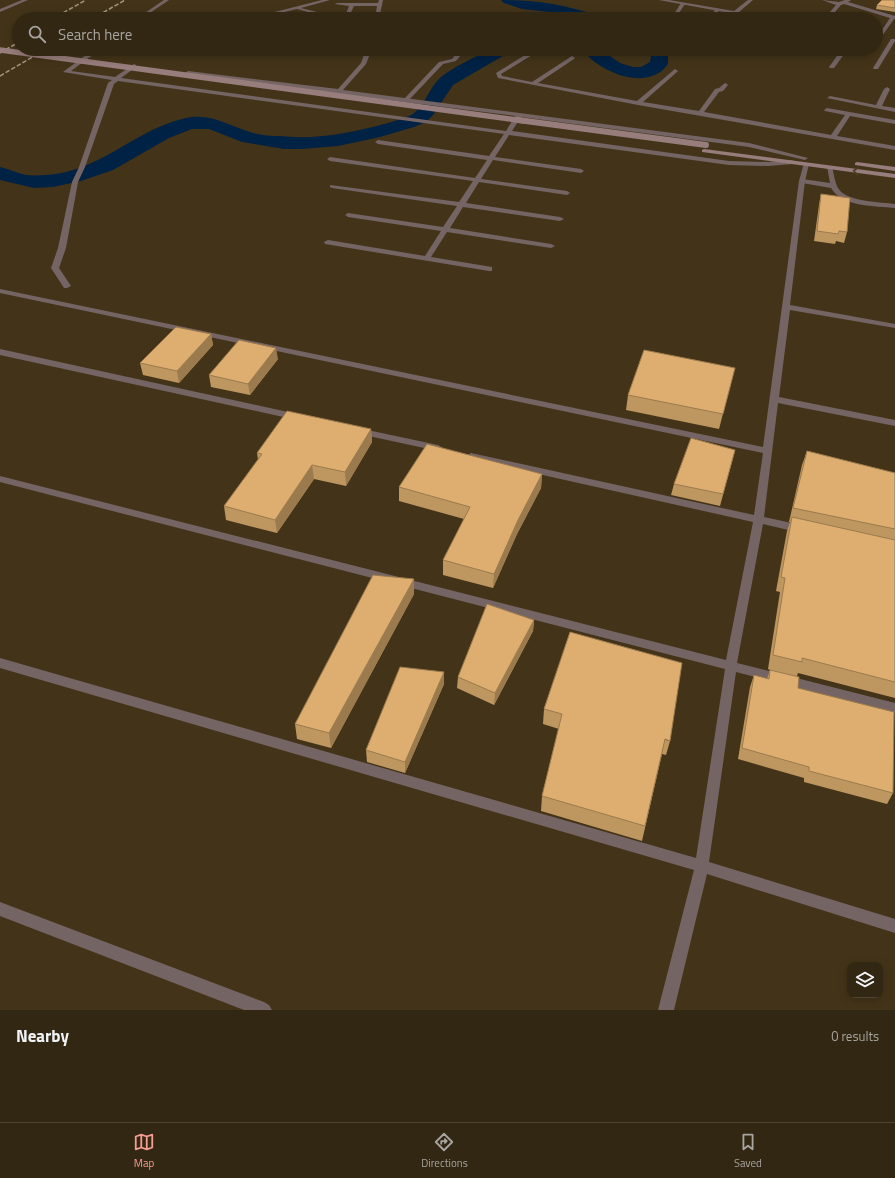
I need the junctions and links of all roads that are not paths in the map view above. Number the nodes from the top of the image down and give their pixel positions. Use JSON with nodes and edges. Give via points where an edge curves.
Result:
{"nodes":[{"id":1,"x":26,"y":0,"type":"edge"},
{"id":2,"x":167,"y":0,"type":"edge"},
{"id":3,"x":298,"y":0,"type":"edge"},
{"id":4,"x":328,"y":0,"type":"edge"},
{"id":5,"x":661,"y":0,"type":"edge"},
{"id":6,"x":751,"y":0,"type":"edge"},
{"id":7,"x":824,"y":0,"type":"edge"},
{"id":8,"x":850,"y":0,"type":"edge"},
{"id":9,"x":381,"y":2,"type":"edge"},
{"id":10,"x":841,"y":3,"type":"junction"},
{"id":11,"x":337,"y":4,"type":"dead end"},
{"id":12,"x":352,"y":4,"type":"junction"},
{"id":13,"x":683,"y":4,"type":"junction"},
{"id":14,"x":305,"y":6,"type":"junction"},
{"id":15,"x":295,"y":8,"type":"junction"},
{"id":16,"x":717,"y":10,"type":"joint"},
{"id":17,"x":0,"y":12,"type":"edge"},
{"id":18,"x":149,"y":12,"type":"edge"},
{"id":19,"x":279,"y":12,"type":"edge"},
{"id":20,"x":313,"y":12,"type":"edge"},
{"id":21,"x":349,"y":12,"type":"edge"},
{"id":22,"x":379,"y":12,"type":"edge"},
{"id":23,"x":678,"y":12,"type":"edge"},
{"id":24,"x":729,"y":12,"type":"edge"},
{"id":25,"x":736,"y":12,"type":"edge"},
{"id":26,"x":833,"y":12,"type":"edge"},
{"id":27,"x":873,"y":12,"type":"edge"},
{"id":28,"x":883,"y":15,"type":"edge"},
{"id":29,"x":894,"y":18,"type":"edge"},
{"id":30,"x":883,"y":30,"type":"edge"},
{"id":31,"x":883,"y":38,"type":"edge"},
{"id":32,"x":894,"y":40,"type":"edge"},
{"id":33,"x":0,"y":50,"type":"edge"},
{"id":34,"x":12,"y":52,"type":"edge"},
{"id":35,"x":0,"y":54,"type":"edge"},
{"id":36,"x":12,"y":56,"type":"edge"},
{"id":37,"x":15,"y":56,"type":"edge"},
{"id":38,"x":43,"y":56,"type":"edge"},
{"id":39,"x":90,"y":56,"type":"edge"},
{"id":40,"x":366,"y":56,"type":"edge"},
{"id":41,"x":457,"y":56,"type":"edge"},
{"id":42,"x":528,"y":56,"type":"edge"},
{"id":43,"x":840,"y":56,"type":"edge"},
{"id":44,"x":572,"y":58,"type":"dead end"},
{"id":45,"x":83,"y":60,"type":"junction"},
{"id":46,"x":134,"y":66,"type":"junction"},
{"id":47,"x":832,"y":67,"type":"dead end"},
{"id":48,"x":876,"y":68,"type":"dead end"},
{"id":49,"x":675,"y":72,"type":"dead end"},
{"id":50,"x":116,"y":78,"type":"junction"},
{"id":51,"x":533,"y":84,"type":"junction"},
{"id":52,"x":725,"y":85,"type":"dead end"},
{"id":53,"x":886,"y":89,"type":"dead end"},
{"id":54,"x":339,"y":91,"type":"junction"},
{"id":55,"x":830,"y":98,"type":"dead end"},
{"id":56,"x":408,"y":100,"type":"junction"},
{"id":57,"x":638,"y":103,"type":"junction"},
{"id":58,"x":878,"y":106,"type":"junction"},
{"id":59,"x":827,"y":110,"type":"dead end"},
{"id":60,"x":895,"y":110,"type":"edge"},
{"id":61,"x":700,"y":114,"type":"junction"},
{"id":62,"x":848,"y":114,"type":"junction"},
{"id":63,"x":519,"y":115,"type":"junction"},
{"id":64,"x":895,"y":122,"type":"edge"},
{"id":65,"x":508,"y":132,"type":"junction"},
{"id":66,"x":833,"y":137,"type":"junction"},
{"id":67,"x":378,"y":142,"type":"dead end"},
{"id":68,"x":705,"y":148,"type":"junction"},
{"id":69,"x":895,"y":148,"type":"edge"},
{"id":70,"x":492,"y":158,"type":"junction"},
{"id":71,"x":330,"y":159,"type":"dead end"},
{"id":72,"x":806,"y":161,"type":"junction"},
{"id":73,"x":792,"y":162,"type":"junction"},
{"id":74,"x":829,"y":167,"type":"junction"},
{"id":75,"x":895,"y":168,"type":"edge"},
{"id":76,"x":580,"y":171,"type":"dead end"},
{"id":77,"x":895,"y":176,"type":"edge"},
{"id":78,"x":477,"y":180,"type":"junction"},
{"id":79,"x":802,"y":182,"type":"junction"},
{"id":80,"x":332,"y":186,"type":"dead end"},
{"id":81,"x":834,"y":186,"type":"junction"},
{"id":82,"x":568,"y":193,"type":"dead end"},
{"id":83,"x":462,"y":204,"type":"junction"},
{"id":84,"x":895,"y":206,"type":"edge"},
{"id":85,"x":348,"y":215,"type":"dead end"},
{"id":86,"x":560,"y":219,"type":"dead end"},
{"id":87,"x":445,"y":230,"type":"junction"},
{"id":88,"x":328,"y":242,"type":"dead end"},
{"id":89,"x":551,"y":246,"type":"dead end"},
{"id":90,"x":427,"y":258,"type":"junction"},
{"id":91,"x":489,"y":269,"type":"dead end"},
{"id":92,"x":67,"y":286,"type":"dead end"},
{"id":93,"x":0,"y":291,"type":"edge"},
{"id":94,"x":786,"y":307,"type":"junction"},
{"id":95,"x":895,"y":326,"type":"edge"},
{"id":96,"x":0,"y":352,"type":"edge"},
{"id":97,"x":774,"y":399,"type":"junction"},
{"id":98,"x":310,"y":420,"type":"edge"},
{"id":99,"x":895,"y":423,"type":"edge"},
{"id":100,"x":349,"y":429,"type":"edge"},
{"id":101,"x":449,"y":451,"type":"edge"},
{"id":102,"x":768,"y":451,"type":"junction"},
{"id":103,"x":465,"y":454,"type":"edge"},
{"id":104,"x":0,"y":479,"type":"edge"},
{"id":105,"x":759,"y":519,"type":"junction"},
{"id":106,"x":812,"y":531,"type":"edge"},
{"id":107,"x":0,"y":662,"type":"edge"},
{"id":108,"x":731,"y":665,"type":"junction"},
{"id":109,"x":895,"y":708,"type":"edge"},
{"id":110,"x":702,"y":866,"type":"junction"},
{"id":111,"x":0,"y":909,"type":"edge"},
{"id":112,"x":895,"y":926,"type":"edge"},
{"id":113,"x":264,"y":1010,"type":"edge"},
{"id":114,"x":666,"y":1010,"type":"edge"}],
"edges":[{"from":1,"to":17,"type":"street"},
{"from":2,"to":18,"type":"street"},
{"from":3,"to":14,"type":"street"},
{"from":4,"to":14,"type":"street"},
{"from":5,"to":13,"type":"street"},
{"from":6,"to":25,"type":"street"},
{"from":7,"to":10,"type":"street"},
{"from":8,"to":10,"type":"street"},
{"from":9,"to":12,"type":"street"},
{"from":9,"to":22,"type":"street"},
{"from":10,"to":26,"type":"street"},
{"from":10,"to":27,"type":"street"},
{"from":11,"to":12,"type":"street"},
{"from":12,"to":21,"type":"street"},
{"from":13,"to":16,"type":"street"},
{"from":13,"to":23,"type":"street"},
{"from":14,"to":15,"type":"street"},
{"from":15,"to":19,"type":"street"},
{"from":15,"to":20,"type":"street"},
{"from":16,"to":24,"type":"street"},
{"from":28,"to":29,"type":"street"},
{"from":29,"to":30,"type":"street"},
{"from":31,"to":32,"type":"street"},
{"from":32,"to":48,"type":"street"},
{"from":33,"to":34,"type":"main road","bridge":true},
{"from":35,"to":36,"type":"main road"},
{"from":37,"to":68,"type":"main road"},
{"from":38,"to":68,"type":"main road","bridge":true},
{"from":39,"to":45,"type":"street"},
{"from":40,"to":54,"type":"street","via":[[364,63]]},
{"from":41,"to":56,"type":"street","via":[[454,60],[441,63]]},
{"from":42,"to":51,"type":"street","via":[[498,74],[500,77]]},
{"from":43,"to":47,"type":"street"},
{"from":44,"to":51,"type":"street"},
{"from":45,"to":46,"type":"street"},
{"from":45,"to":50,"type":"street","via":[[66,72]]},
{"from":46,"to":50,"type":"street"},
{"from":46,"to":54,"type":"street"},
{"from":49,"to":57,"type":"street"},
{"from":50,"to":65,"type":"street"},
{"from":50,"to":92,"type":"street","via":[[111,83],[75,182],[62,248],[55,268]]},
{"from":51,"to":57,"type":"street"},
{"from":52,"to":61,"type":"street","via":[[721,90],[717,90]]},
{"from":53,"to":58,"type":"street"},
{"from":54,"to":56,"type":"street"},
{"from":55,"to":58,"type":"street"},
{"from":56,"to":63,"type":"street"},
{"from":57,"to":61,"type":"street"},
{"from":58,"to":60,"type":"street"},
{"from":59,"to":62,"type":"street"},
{"from":61,"to":66,"type":"street"},
{"from":62,"to":64,"type":"street"},
{"from":62,"to":66,"type":"street"},
{"from":63,"to":65,"type":"street"},
{"from":63,"to":72,"type":"street","via":[[749,144]]},
{"from":65,"to":70,"type":"street"},
{"from":65,"to":73,"type":"street","via":[[729,163]]},
{"from":66,"to":69,"type":"street"},
{"from":67,"to":70,"type":"street"},
{"from":68,"to":72,"type":"main road"},
{"from":68,"to":73,"type":"main road"},
{"from":70,"to":76,"type":"street"},
{"from":70,"to":78,"type":"street"},
{"from":71,"to":78,"type":"street"},
{"from":72,"to":73,"type":"main road"},
{"from":72,"to":74,"type":"main road"},
{"from":72,"to":75,"type":"main road"},
{"from":72,"to":79,"type":"street"},
{"from":77,"to":74,"type":"main road","one_way":true},
{"from":74,"to":81,"type":"street"},
{"from":78,"to":82,"type":"street"},
{"from":78,"to":83,"type":"street"},
{"from":79,"to":81,"type":"street"},
{"from":79,"to":94,"type":"street"},
{"from":80,"to":83,"type":"street"},
{"from":81,"to":84,"type":"street","via":[[840,194],[852,199]]},
{"from":83,"to":86,"type":"street"},
{"from":83,"to":87,"type":"street"},
{"from":85,"to":87,"type":"street"},
{"from":87,"to":89,"type":"street"},
{"from":87,"to":90,"type":"street"},
{"from":88,"to":90,"type":"street"},
{"from":90,"to":91,"type":"street"},
{"from":93,"to":102,"type":"street"},
{"from":94,"to":95,"type":"street"},
{"from":94,"to":97,"type":"street"},
{"from":96,"to":98,"type":"street"},
{"from":97,"to":99,"type":"street"},
{"from":97,"to":102,"type":"street"},
{"from":100,"to":101,"type":"street"},
{"from":102,"to":105,"type":"street"},
{"from":103,"to":105,"type":"street"},
{"from":104,"to":108,"type":"street"},
{"from":105,"to":106,"type":"street"},
{"from":105,"to":108,"type":"street"},
{"from":107,"to":110,"type":"street"},
{"from":108,"to":109,"type":"street"},
{"from":108,"to":110,"type":"street"},
{"from":110,"to":112,"type":"street"},
{"from":110,"to":114,"type":"street"},
{"from":111,"to":113,"type":"street"}]}
